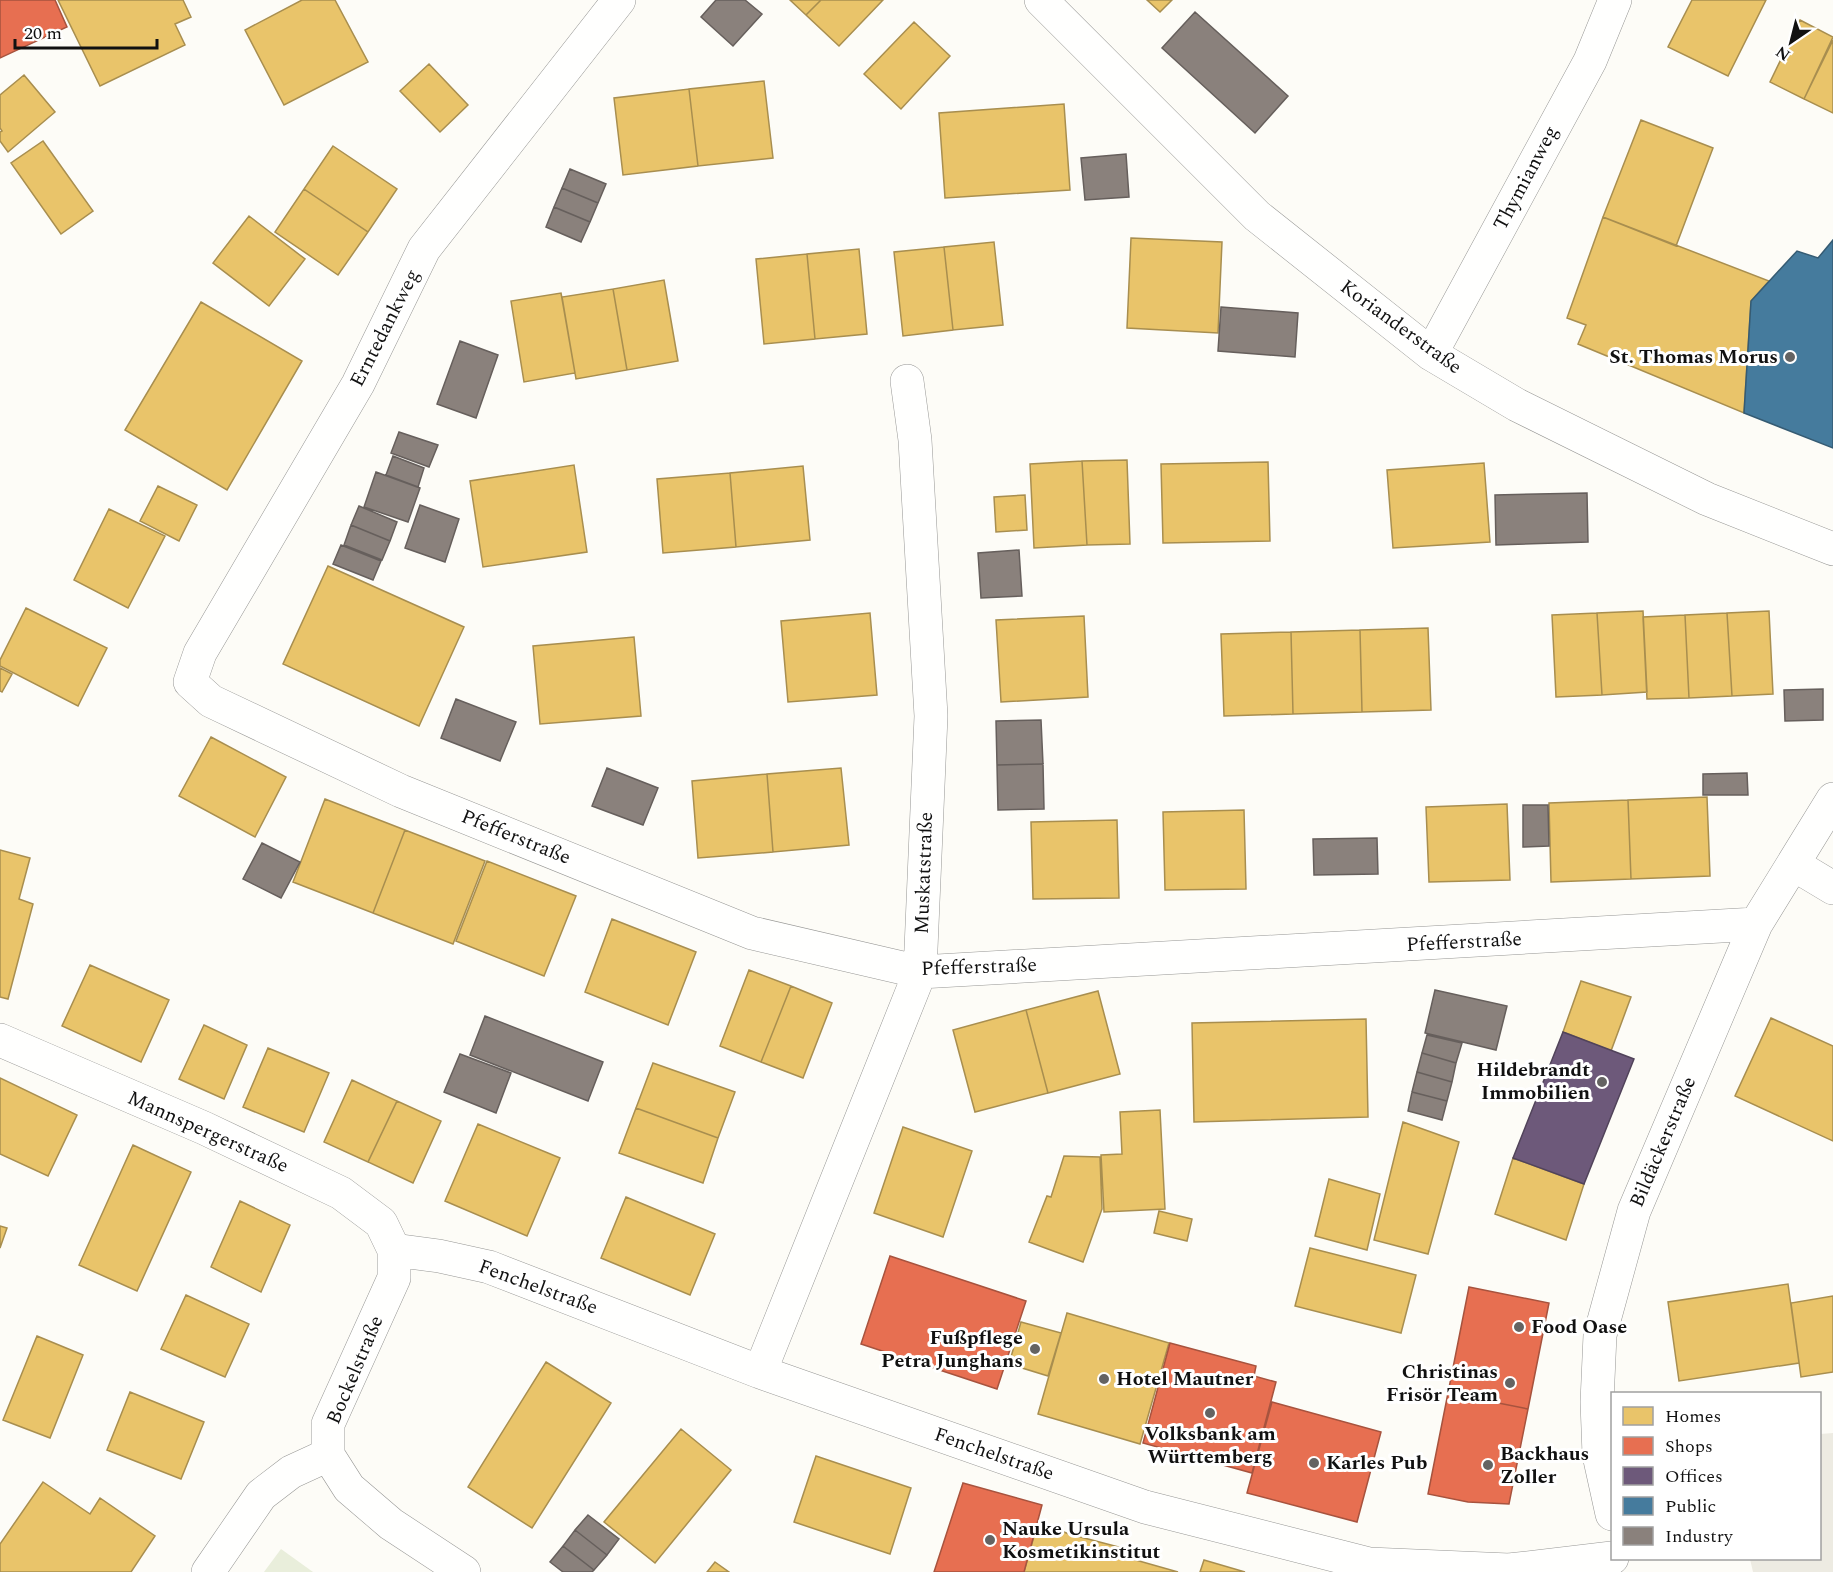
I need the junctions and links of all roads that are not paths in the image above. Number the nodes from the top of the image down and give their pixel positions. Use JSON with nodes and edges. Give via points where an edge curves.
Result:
{"nodes":[{"id":1,"x":619,"y":0,"type":"edge"},
{"id":2,"x":1041,"y":0,"type":"edge"},
{"id":3,"x":1616,"y":0,"type":"edge"},
{"id":4,"x":1431,"y":354,"type":"junction"},
{"id":5,"x":907,"y":381,"type":"dead end"},
{"id":6,"x":1833,"y":549,"type":"edge"},
{"id":7,"x":190,"y":681,"type":"joint"},
{"id":8,"x":1833,"y":799,"type":"edge"},
{"id":9,"x":1793,"y":864,"type":"junction"},
{"id":10,"x":1833,"y":888,"type":"edge"},
{"id":11,"x":1755,"y":924,"type":"junction"},
{"id":12,"x":920,"y":972,"type":"junction"},
{"id":13,"x":0,"y":1040,"type":"edge"},
{"id":14,"x":394,"y":1250,"type":"junction"},
{"id":15,"x":760,"y":1372,"type":"junction"},
{"id":16,"x":328,"y":1455,"type":"junction"},
{"id":17,"x":1611,"y":1509,"type":"edge"},
{"id":18,"x":1611,"y":1558,"type":"edge"},
{"id":19,"x":208,"y":1572,"type":"edge"},
{"id":20,"x":464,"y":1572,"type":"edge"}],
"edges":[{"from":1,"to":7,"type":"street","name":"Erntedankweg","via":[[424,249],[358,384],[200,653]]},
{"from":2,"to":4,"type":"street","name":"Korianderstraße","via":[[1257,216]]},
{"from":3,"to":4,"type":"street","name":"Thymianweg","via":[[1590,61]]},
{"from":4,"to":6,"type":"street","name":"Korianderstraße","via":[[1517,405],[1707,499]]},
{"from":5,"to":12,"type":"street","name":"Muskatstraße","via":[[915,440],[931,716]]},
{"from":7,"to":12,"type":"street","name":"Pfefferstraße","via":[[211,701],[401,791],[752,933]]},
{"from":8,"to":9,"type":"street","name":"Bildäckerstraße"},
{"from":9,"to":10,"type":"street"},
{"from":9,"to":11,"type":"street","name":"Bildäckerstraße"},
{"from":11,"to":12,"type":"street","name":"Pfefferstraße"},
{"from":11,"to":17,"type":"street","name":"Bildäckerstraße","via":[[1634,1211],[1600,1335],[1596,1402],[1599,1455]]},
{"from":12,"to":15,"type":"street","name":"Muskatstraße"},
{"from":13,"to":14,"type":"street","name":"Mannspergerstraße","via":[[204,1128],[341,1193],[381,1222]]},
{"from":14,"to":15,"type":"street","name":"Fenchelstraße","via":[[489,1267]]},
{"from":14,"to":16,"type":"street","name":"Bockelstraße","via":[[394,1278],[328,1424]]},
{"from":15,"to":18,"type":"street","name":"Fenchelstraße","via":[[1145,1507],[1369,1564],[1509,1570]]},
{"from":16,"to":19,"type":"street","via":[[291,1472],[261,1495]]},
{"from":16,"to":20,"type":"street","via":[[350,1488],[383,1517]]}]}
